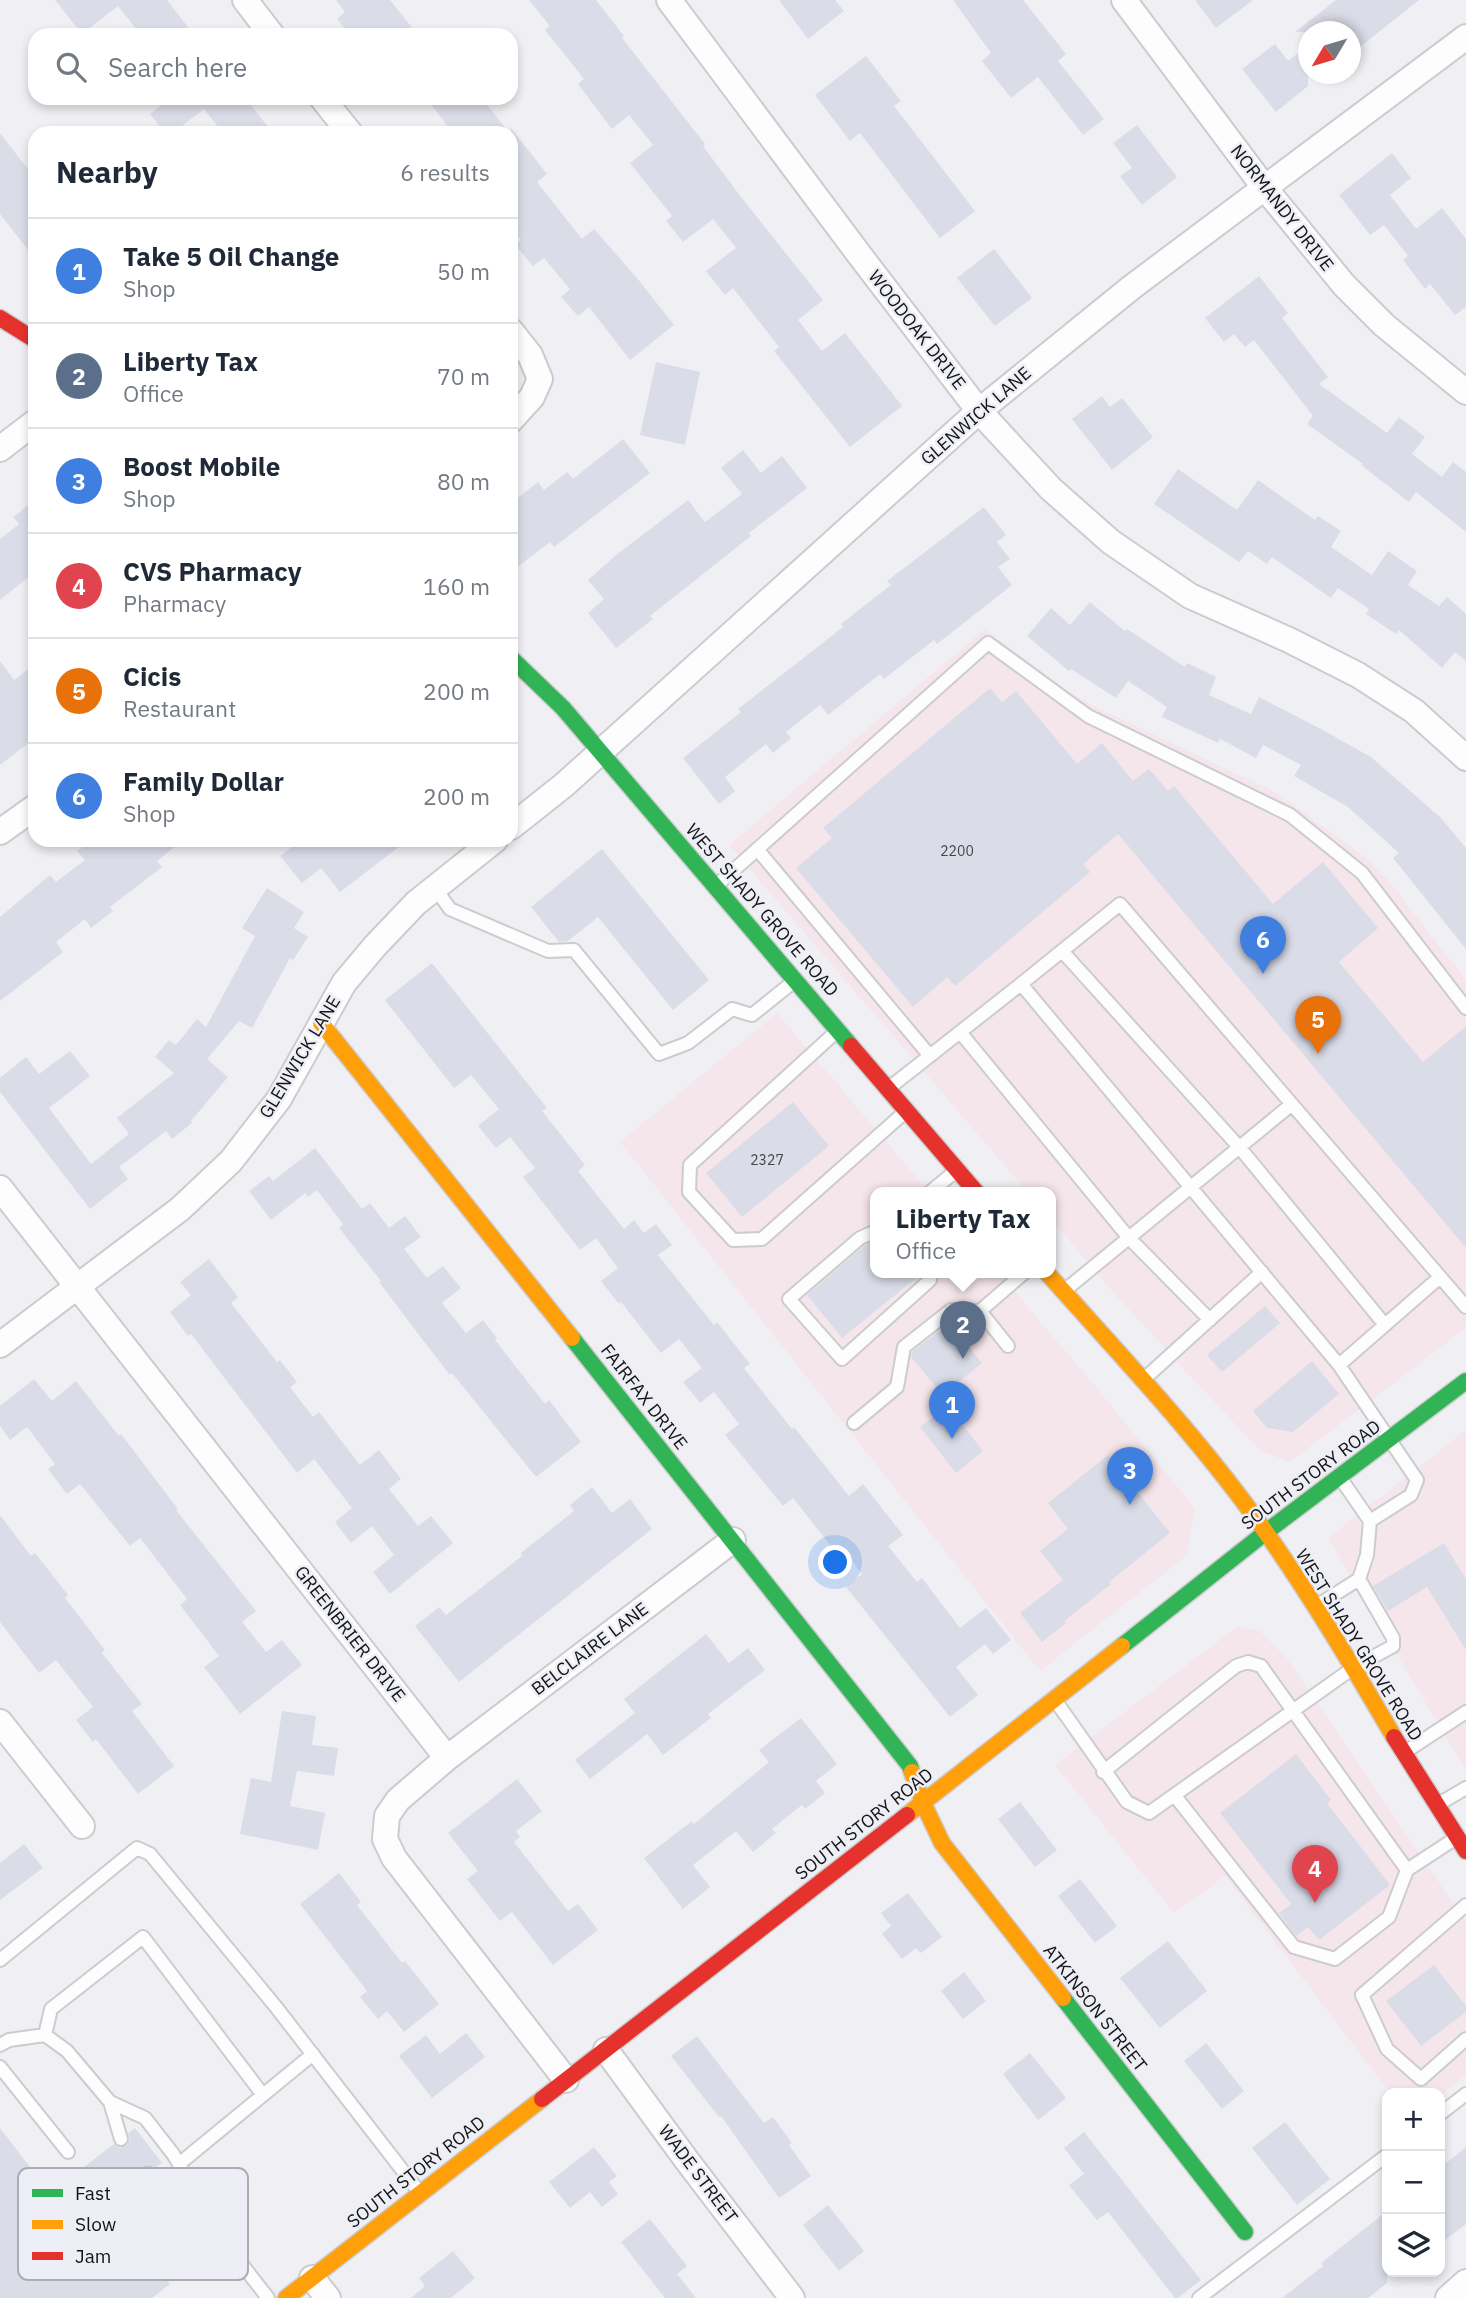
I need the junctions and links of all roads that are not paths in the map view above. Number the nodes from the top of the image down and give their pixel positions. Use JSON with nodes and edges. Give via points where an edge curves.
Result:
{"nodes":[{"id":1,"x":244,"y":0,"type":"edge"},
{"id":2,"x":669,"y":0,"type":"edge"},
{"id":3,"x":1124,"y":0,"type":"edge"},
{"id":4,"x":266,"y":28,"type":"edge"},
{"id":5,"x":1466,"y":37,"type":"edge"},
{"id":6,"x":328,"y":105,"type":"edge"},
{"id":7,"x":344,"y":126,"type":"edge"},
{"id":8,"x":1264,"y":187,"type":"junction"},
{"id":9,"x":0,"y":318,"type":"edge"},
{"id":10,"x":28,"y":336,"type":"edge"},
{"id":11,"x":518,"y":340,"type":"edge"},
{"id":12,"x":1466,"y":392,"type":"edge"},
{"id":13,"x":979,"y":411,"type":"junction"},
{"id":14,"x":518,"y":412,"type":"edge"},
{"id":15,"x":28,"y":427,"type":"edge"},
{"id":16,"x":0,"y":449,"type":"edge"},
{"id":17,"x":518,"y":665,"type":"edge"},
{"id":18,"x":601,"y":752,"type":"junction"},
{"id":19,"x":1466,"y":758,"type":"edge"},
{"id":20,"x":28,"y":812,"type":"edge"},
{"id":21,"x":518,"y":821,"type":"edge"},
{"id":22,"x":0,"y":832,"type":"edge"},
{"id":23,"x":486,"y":847,"type":"edge"},
{"id":24,"x":757,"y":849,"type":"junction"},
{"id":25,"x":716,"y":886,"type":"junction"},
{"id":26,"x":435,"y":888,"type":"junction"},
{"id":27,"x":1062,"y":951,"type":"junction"},
{"id":28,"x":796,"y":979,"type":"junction"},
{"id":29,"x":1021,"y":984,"type":"junction"},
{"id":30,"x":1466,"y":1008,"type":"edge"},
{"id":31,"x":321,"y":1023,"type":"junction"},
{"id":32,"x":839,"y":1030,"type":"junction"},
{"id":33,"x":960,"y":1032,"type":"junction"},
{"id":34,"x":930,"y":1056,"type":"junction"},
{"id":35,"x":889,"y":1088,"type":"junction"},
{"id":36,"x":1292,"y":1104,"type":"junction"},
{"id":37,"x":908,"y":1110,"type":"junction"},
{"id":38,"x":1240,"y":1147,"type":"junction"},
{"id":39,"x":957,"y":1170,"type":"junction"},
{"id":40,"x":936,"y":1187,"type":"edge"},
{"id":41,"x":972,"y":1187,"type":"edge"},
{"id":42,"x":1191,"y":1187,"type":"junction"},
{"id":43,"x":0,"y":1188,"type":"edge"},
{"id":44,"x":870,"y":1234,"type":"edge"},
{"id":45,"x":1129,"y":1238,"type":"junction"},
{"id":46,"x":1262,"y":1272,"type":"junction"},
{"id":47,"x":1440,"y":1277,"type":"junction"},
{"id":48,"x":930,"y":1278,"type":"edge"},
{"id":49,"x":1018,"y":1278,"type":"edge"},
{"id":50,"x":1051,"y":1278,"type":"edge"},
{"id":51,"x":77,"y":1286,"type":"junction"},
{"id":52,"x":1063,"y":1292,"type":"junction"},
{"id":53,"x":1466,"y":1307,"type":"edge"},
{"id":54,"x":980,"y":1311,"type":"junction"},
{"id":55,"x":1210,"y":1320,"type":"junction"},
{"id":56,"x":1385,"y":1325,"type":"junction"},
{"id":57,"x":0,"y":1345,"type":"edge"},
{"id":58,"x":1008,"y":1346,"type":"dead end"},
{"id":59,"x":1339,"y":1365,"type":"junction"},
{"id":60,"x":1143,"y":1380,"type":"junction"},
{"id":61,"x":1466,"y":1381,"type":"edge"},
{"id":62,"x":854,"y":1423,"type":"dead end"},
{"id":63,"x":1390,"y":1439,"type":"junction"},
{"id":64,"x":1340,"y":1476,"type":"junction"},
{"id":65,"x":1370,"y":1521,"type":"junction"},
{"id":66,"x":1266,"y":1532,"type":"junction"},
{"id":67,"x":733,"y":1540,"type":"junction"},
{"id":68,"x":1359,"y":1579,"type":"junction"},
{"id":69,"x":1315,"y":1607,"type":"junction"},
{"id":70,"x":1353,"y":1668,"type":"junction"},
{"id":71,"x":1055,"y":1699,"type":"junction"},
{"id":72,"x":1293,"y":1711,"type":"junction"},
{"id":73,"x":1466,"y":1712,"type":"edge"},
{"id":74,"x":0,"y":1722,"type":"edge"},
{"id":75,"x":1403,"y":1754,"type":"junction"},
{"id":76,"x":447,"y":1758,"type":"junction"},
{"id":77,"x":1103,"y":1772,"type":"junction"},
{"id":78,"x":1466,"y":1788,"type":"edge"},
{"id":79,"x":1175,"y":1796,"type":"junction"},
{"id":80,"x":923,"y":1803,"type":"junction"},
{"id":81,"x":1437,"y":1805,"type":"junction"},
{"id":82,"x":82,"y":1826,"type":"dead end"},
{"id":83,"x":1457,"y":1837,"type":"junction"},
{"id":84,"x":1466,"y":1851,"type":"edge"},
{"id":85,"x":1407,"y":1870,"type":"junction"},
{"id":86,"x":1466,"y":1905,"type":"edge"},
{"id":87,"x":0,"y":1960,"type":"edge"},
{"id":88,"x":45,"y":2035,"type":"junction"},
{"id":89,"x":1466,"y":2039,"type":"edge"},
{"id":90,"x":0,"y":2045,"type":"edge"},
{"id":91,"x":606,"y":2050,"type":"junction"},
{"id":92,"x":313,"y":2054,"type":"junction"},
{"id":93,"x":0,"y":2067,"type":"edge"},
{"id":94,"x":566,"y":2080,"type":"junction"},
{"id":95,"x":1466,"y":2094,"type":"edge"},
{"id":96,"x":263,"y":2095,"type":"junction"},
{"id":97,"x":110,"y":2102,"type":"junction"},
{"id":98,"x":1445,"y":2110,"type":"edge"},
{"id":99,"x":121,"y":2138,"type":"dead end"},
{"id":100,"x":68,"y":2152,"type":"dead end"},
{"id":101,"x":1382,"y":2159,"type":"edge"},
{"id":102,"x":179,"y":2164,"type":"junction"},
{"id":103,"x":181,"y":2168,"type":"edge"},
{"id":104,"x":421,"y":2193,"type":"junction"},
{"id":105,"x":1245,"y":2232,"type":"dead end"},
{"id":106,"x":248,"y":2272,"type":"edge"},
{"id":107,"x":312,"y":2278,"type":"junction"},
{"id":108,"x":1466,"y":2282,"type":"edge"},
{"id":109,"x":268,"y":2298,"type":"edge"},
{"id":110,"x":286,"y":2298,"type":"edge"},
{"id":111,"x":327,"y":2298,"type":"edge"},
{"id":112,"x":792,"y":2298,"type":"edge"},
{"id":113,"x":1199,"y":2298,"type":"edge"},
{"id":114,"x":1448,"y":2298,"type":"edge"}],
"edges":[{"from":1,"to":4,"type":"street"},
{"from":2,"to":13,"type":"street","name":"WOODOAK DRIVE"},
{"from":3,"to":8,"type":"street","name":"NORMANDY DRIVE"},
{"from":5,"to":8,"type":"street","name":"GLENWICK LANE"},
{"from":6,"to":7,"type":"street"},
{"from":8,"to":12,"type":"street","name":"NORMANDY DRIVE","via":[[1344,285],[1384,325]]},
{"from":8,"to":13,"type":"street","name":"GLENWICK LANE","via":[[1132,286]]},
{"from":9,"to":10,"type":"main road"},
{"from":11,"to":14,"type":"street","via":[[540,379]]},
{"from":13,"to":18,"type":"street","name":"GLENWICK LANE"},
{"from":13,"to":19,"type":"street","name":"WOODOAK DRIVE","via":[[1051,489],[1111,542],[1191,596],[1358,675],[1414,711]]},
{"from":15,"to":16,"type":"street"},
{"from":17,"to":18,"type":"main road","name":"WEST SHADY GROVE ROAD"},
{"from":18,"to":21,"type":"street","name":"GLENWICK LANE"},
{"from":18,"to":25,"type":"main road","name":"WEST SHADY GROVE ROAD"},
{"from":20,"to":22,"type":"street"},
{"from":23,"to":26,"type":"street","name":"GLENWICK LANE"},
{"from":24,"to":25,"type":"lane"},
{"from":24,"to":30,"type":"lane","via":[[988,643],[1088,716],[1290,815],[1362,873]]},
{"from":24,"to":34,"type":"lane"},
{"from":25,"to":28,"type":"main road","name":"WEST SHADY GROVE ROAD"},
{"from":26,"to":28,"type":"lane","via":[[450,909],[548,951],[573,950],[659,1054],[688,1043],[732,1009],[752,1015]]},
{"from":26,"to":31,"type":"street","name":"GLENWICK LANE","via":[[375,946],[344,983]]},
{"from":27,"to":29,"type":"lane"},
{"from":27,"to":36,"type":"lane","via":[[1120,904]]},
{"from":27,"to":38,"type":"lane"},
{"from":28,"to":32,"type":"main road","name":"WEST SHADY GROVE ROAD"},
{"from":29,"to":33,"type":"lane"},
{"from":29,"to":42,"type":"lane"},
{"from":31,"to":51,"type":"street","name":"GLENWICK LANE","via":[[279,1099],[232,1161],[180,1209]]},
{"from":31,"to":67,"type":"main road","name":"FAIRFAX DRIVE"},
{"from":32,"to":35,"type":"main road","name":"WEST SHADY GROVE ROAD"},
{"from":32,"to":37,"type":"lane","via":[[690,1165],[689,1192],[733,1240],[762,1239]]},
{"from":33,"to":34,"type":"lane"},
{"from":33,"to":45,"type":"lane"},
{"from":34,"to":35,"type":"lane"},
{"from":35,"to":37,"type":"main road","name":"WEST SHADY GROVE ROAD"},
{"from":36,"to":38,"type":"lane"},
{"from":36,"to":47,"type":"lane"},
{"from":37,"to":39,"type":"main road","name":"WEST SHADY GROVE ROAD"},
{"from":38,"to":42,"type":"lane"},
{"from":38,"to":56,"type":"lane"},
{"from":39,"to":40,"type":"lane"},
{"from":39,"to":41,"type":"main road","name":"WEST SHADY GROVE ROAD"},
{"from":42,"to":45,"type":"lane"},
{"from":42,"to":46,"type":"lane"},
{"from":43,"to":51,"type":"street","name":"GREENBRIER DRIVE"},
{"from":44,"to":48,"type":"lane","via":[[789,1299],[842,1359]]},
{"from":45,"to":52,"type":"lane"},
{"from":45,"to":55,"type":"lane"},
{"from":46,"to":55,"type":"lane"},
{"from":46,"to":59,"type":"lane"},
{"from":47,"to":53,"type":"lane"},
{"from":47,"to":56,"type":"lane"},
{"from":49,"to":54,"type":"lane"},
{"from":50,"to":52,"type":"main road","name":"WEST SHADY GROVE ROAD"},
{"from":51,"to":57,"type":"street","name":"GLENWICK LANE"},
{"from":51,"to":76,"type":"street","name":"GREENBRIER DRIVE"},
{"from":52,"to":60,"type":"main road","name":"WEST SHADY GROVE ROAD"},
{"from":54,"to":58,"type":"lane"},
{"from":54,"to":62,"type":"lane","via":[[951,1310],[904,1347],[897,1387]]},
{"from":55,"to":60,"type":"lane"},
{"from":56,"to":59,"type":"lane"},
{"from":59,"to":63,"type":"lane"},
{"from":60,"to":66,"type":"main road","name":"WEST SHADY GROVE ROAD"},
{"from":61,"to":63,"type":"main road","name":"SOUTH STORY ROAD"},
{"from":63,"to":64,"type":"main road","name":"SOUTH STORY ROAD"},
{"from":63,"to":65,"type":"lane","via":[[1416,1480],[1411,1495]]},
{"from":64,"to":65,"type":"lane"},
{"from":64,"to":66,"type":"main road","name":"SOUTH STORY ROAD"},
{"from":65,"to":68,"type":"lane"},
{"from":66,"to":69,"type":"main road","name":"WEST SHADY GROVE ROAD"},
{"from":66,"to":71,"type":"main road","name":"SOUTH STORY ROAD"},
{"from":67,"to":76,"type":"street","name":"BELCLAIRE LANE"},
{"from":67,"to":80,"type":"main road","name":"FAIRFAX DRIVE","via":[[910,1766]]},
{"from":68,"to":69,"type":"lane"},
{"from":68,"to":70,"type":"lane","via":[[1393,1637],[1392,1646]]},
{"from":69,"to":70,"type":"main road","name":"WEST SHADY GROVE ROAD"},
{"from":70,"to":72,"type":"lane"},
{"from":70,"to":75,"type":"main road","name":"WEST SHADY GROVE ROAD"},
{"from":71,"to":77,"type":"lane"},
{"from":71,"to":80,"type":"main road","name":"SOUTH STORY ROAD"},
{"from":72,"to":77,"type":"lane","via":[[1261,1666],[1248,1662],[1236,1666]]},
{"from":72,"to":79,"type":"lane"},
{"from":72,"to":85,"type":"lane"},
{"from":73,"to":75,"type":"lane"},
{"from":74,"to":82,"type":"street"},
{"from":75,"to":81,"type":"main road","name":"WEST SHADY GROVE ROAD"},
{"from":76,"to":94,"type":"street","via":[[398,1800],[387,1816],[385,1839],[394,1858]]},
{"from":77,"to":79,"type":"lane","via":[[1127,1802],[1149,1813]]},
{"from":78,"to":81,"type":"lane"},
{"from":79,"to":85,"type":"lane","via":[[1294,1947],[1335,1959],[1389,1917]]},
{"from":80,"to":91,"type":"main road","name":"SOUTH STORY ROAD"},
{"from":80,"to":105,"type":"main road","name":"ATKINSON STREET","via":[[942,1843]]},
{"from":81,"to":83,"type":"main road","name":"WEST SHADY GROVE ROAD"},
{"from":83,"to":84,"type":"main road","name":"WEST SHADY GROVE ROAD"},
{"from":83,"to":85,"type":"lane"},
{"from":86,"to":89,"type":"lane","via":[[1362,1995],[1387,2049],[1421,2079]]},
{"from":87,"to":92,"type":"lane","via":[[137,1848],[150,1854]]},
{"from":88,"to":90,"type":"lane"},
{"from":88,"to":96,"type":"lane","via":[[51,2009],[143,1937]]},
{"from":88,"to":97,"type":"lane","via":[[67,2051]]},
{"from":91,"to":94,"type":"main road","name":"SOUTH STORY ROAD"},
{"from":91,"to":112,"type":"street","name":"WADE STREET"},
{"from":92,"to":96,"type":"lane"},
{"from":92,"to":104,"type":"lane"},
{"from":93,"to":100,"type":"lane"},
{"from":94,"to":104,"type":"main road","name":"SOUTH STORY ROAD"},
{"from":95,"to":98,"type":"lane"},
{"from":96,"to":102,"type":"lane"},
{"from":97,"to":99,"type":"lane"},
{"from":97,"to":102,"type":"lane","via":[[145,2118]]},
{"from":101,"to":113,"type":"lane"},
{"from":102,"to":103,"type":"lane"},
{"from":104,"to":107,"type":"main road","name":"SOUTH STORY ROAD"},
{"from":106,"to":109,"type":"lane"},
{"from":107,"to":110,"type":"main road","name":"SOUTH STORY ROAD"},
{"from":107,"to":111,"type":"street"},
{"from":108,"to":114,"type":"street"}]}
